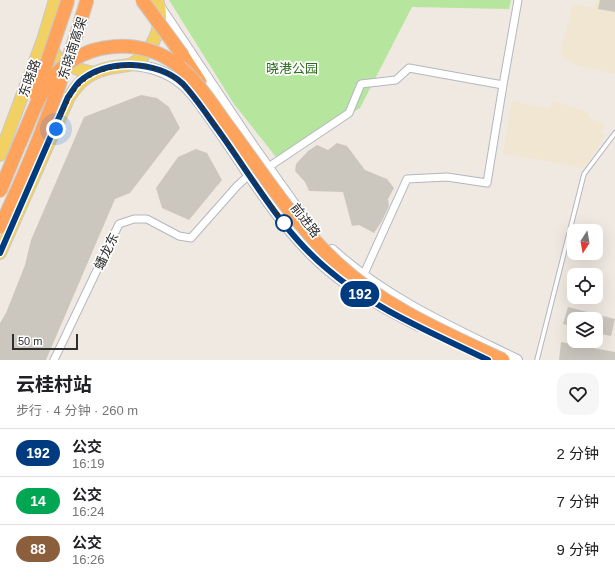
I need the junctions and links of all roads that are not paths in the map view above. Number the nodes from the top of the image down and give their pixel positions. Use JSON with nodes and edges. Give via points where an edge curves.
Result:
{"nodes":[{"id":1,"x":55,"y":0,"type":"edge"},
{"id":2,"x":68,"y":0,"type":"edge"},
{"id":3,"x":87,"y":0,"type":"edge"},
{"id":4,"x":142,"y":0,"type":"edge"},
{"id":5,"x":518,"y":0,"type":"edge"},
{"id":6,"x":159,"y":4,"type":"edge"},
{"id":7,"x":47,"y":26,"type":"junction"},
{"id":8,"x":131,"y":65,"type":"junction"},
{"id":9,"x":94,"y":73,"type":"junction"},
{"id":10,"x":503,"y":86,"type":"junction"},
{"id":11,"x":615,"y":133,"type":"edge"},
{"id":12,"x":241,"y":143,"type":"junction"},
{"id":13,"x":18,"y":147,"type":"junction"},
{"id":14,"x":0,"y":155,"type":"edge"},
{"id":15,"x":41,"y":164,"type":"junction"},
{"id":16,"x":267,"y":168,"type":"junction"},
{"id":17,"x":249,"y":175,"type":"junction"},
{"id":18,"x":0,"y":182,"type":"edge"},
{"id":19,"x":0,"y":191,"type":"edge"},
{"id":20,"x":0,"y":213,"type":"edge"},
{"id":21,"x":5,"y":231,"type":"edge"},
{"id":22,"x":0,"y":252,"type":"edge"},
{"id":23,"x":363,"y":276,"type":"junction"},
{"id":24,"x":479,"y":342,"type":"junction"},
{"id":25,"x":473,"y":353,"type":"junction"},
{"id":26,"x":501,"y":356,"type":"edge"},
{"id":27,"x":54,"y":360,"type":"edge"},
{"id":28,"x":490,"y":360,"type":"edge"},
{"id":29,"x":517,"y":360,"type":"edge"},
{"id":30,"x":537,"y":360,"type":"edge"}],
"edges":[{"from":1,"to":7,"type":"main road","name":"东晓路"},
{"from":2,"to":13,"type":"highway","name":"东晓南高架","bridge":true},
{"from":3,"to":21,"type":"highway","name":"东晓南高架","bridge":true,"via":[[48,118]]},
{"from":4,"to":12,"type":"highway","bridge":true},
{"from":5,"to":10,"type":"street"},
{"from":6,"to":8,"type":"main road","via":[[161,18],[152,42],[145,54]]},
{"from":6,"to":16,"type":"main road","name":"前进路"},
{"from":7,"to":9,"type":"main road","via":[[54,53],[74,68]]},
{"from":7,"to":14,"type":"main road","name":"东晓路"},
{"from":8,"to":9,"type":"main road"},
{"from":8,"to":17,"type":"main road","name":"前进路","via":[[155,68],[182,84],[203,109]]},
{"from":9,"to":15,"type":"main road","via":[[79,82],[68,97]]},
{"from":10,"to":16,"type":"street","via":[[409,68],[396,80],[361,84],[349,113]]},
{"from":10,"to":23,"type":"street","via":[[487,183],[447,177],[407,179]]},
{"from":11,"to":30,"type":"lane","via":[[584,174]]},
{"from":12,"to":13,"type":"highway","bridge":true,"via":[[197,86],[175,64],[149,51],[120,46],[90,52],[60,69],[44,92]]},
{"from":12,"to":26,"type":"highway","bridge":true,"via":[[314,239],[355,279],[400,310]]},
{"from":13,"to":19,"type":"highway","name":"东晓南高架","bridge":true},
{"from":15,"to":18,"type":"main road","via":[[15,178]]},
{"from":15,"to":21,"type":"main road"},
{"from":16,"to":23,"type":"main road","name":"前进路","via":[[320,238]]},
{"from":17,"to":25,"type":"main road","name":"前进路","via":[[294,235],[326,268],[360,294],[384,308]]},
{"from":17,"to":27,"type":"street","name":"蟠龙东","via":[[191,238],[179,236],[147,218],[119,224]]},
{"from":20,"to":21,"type":"main road","via":[[8,222]]},
{"from":21,"to":22,"type":"main road"},
{"from":23,"to":24,"type":"main road","name":"前进路","via":[[404,302]]},
{"from":24,"to":25,"type":"main road","via":[[483,347],[480,352]]},
{"from":24,"to":26,"type":"main road","name":"前进路"},
{"from":25,"to":28,"type":"main road","name":"前进路"},
{"from":26,"to":28,"type":"main road","via":[[492,351]]},
{"from":26,"to":29,"type":"main road","name":"前进路"}]}
